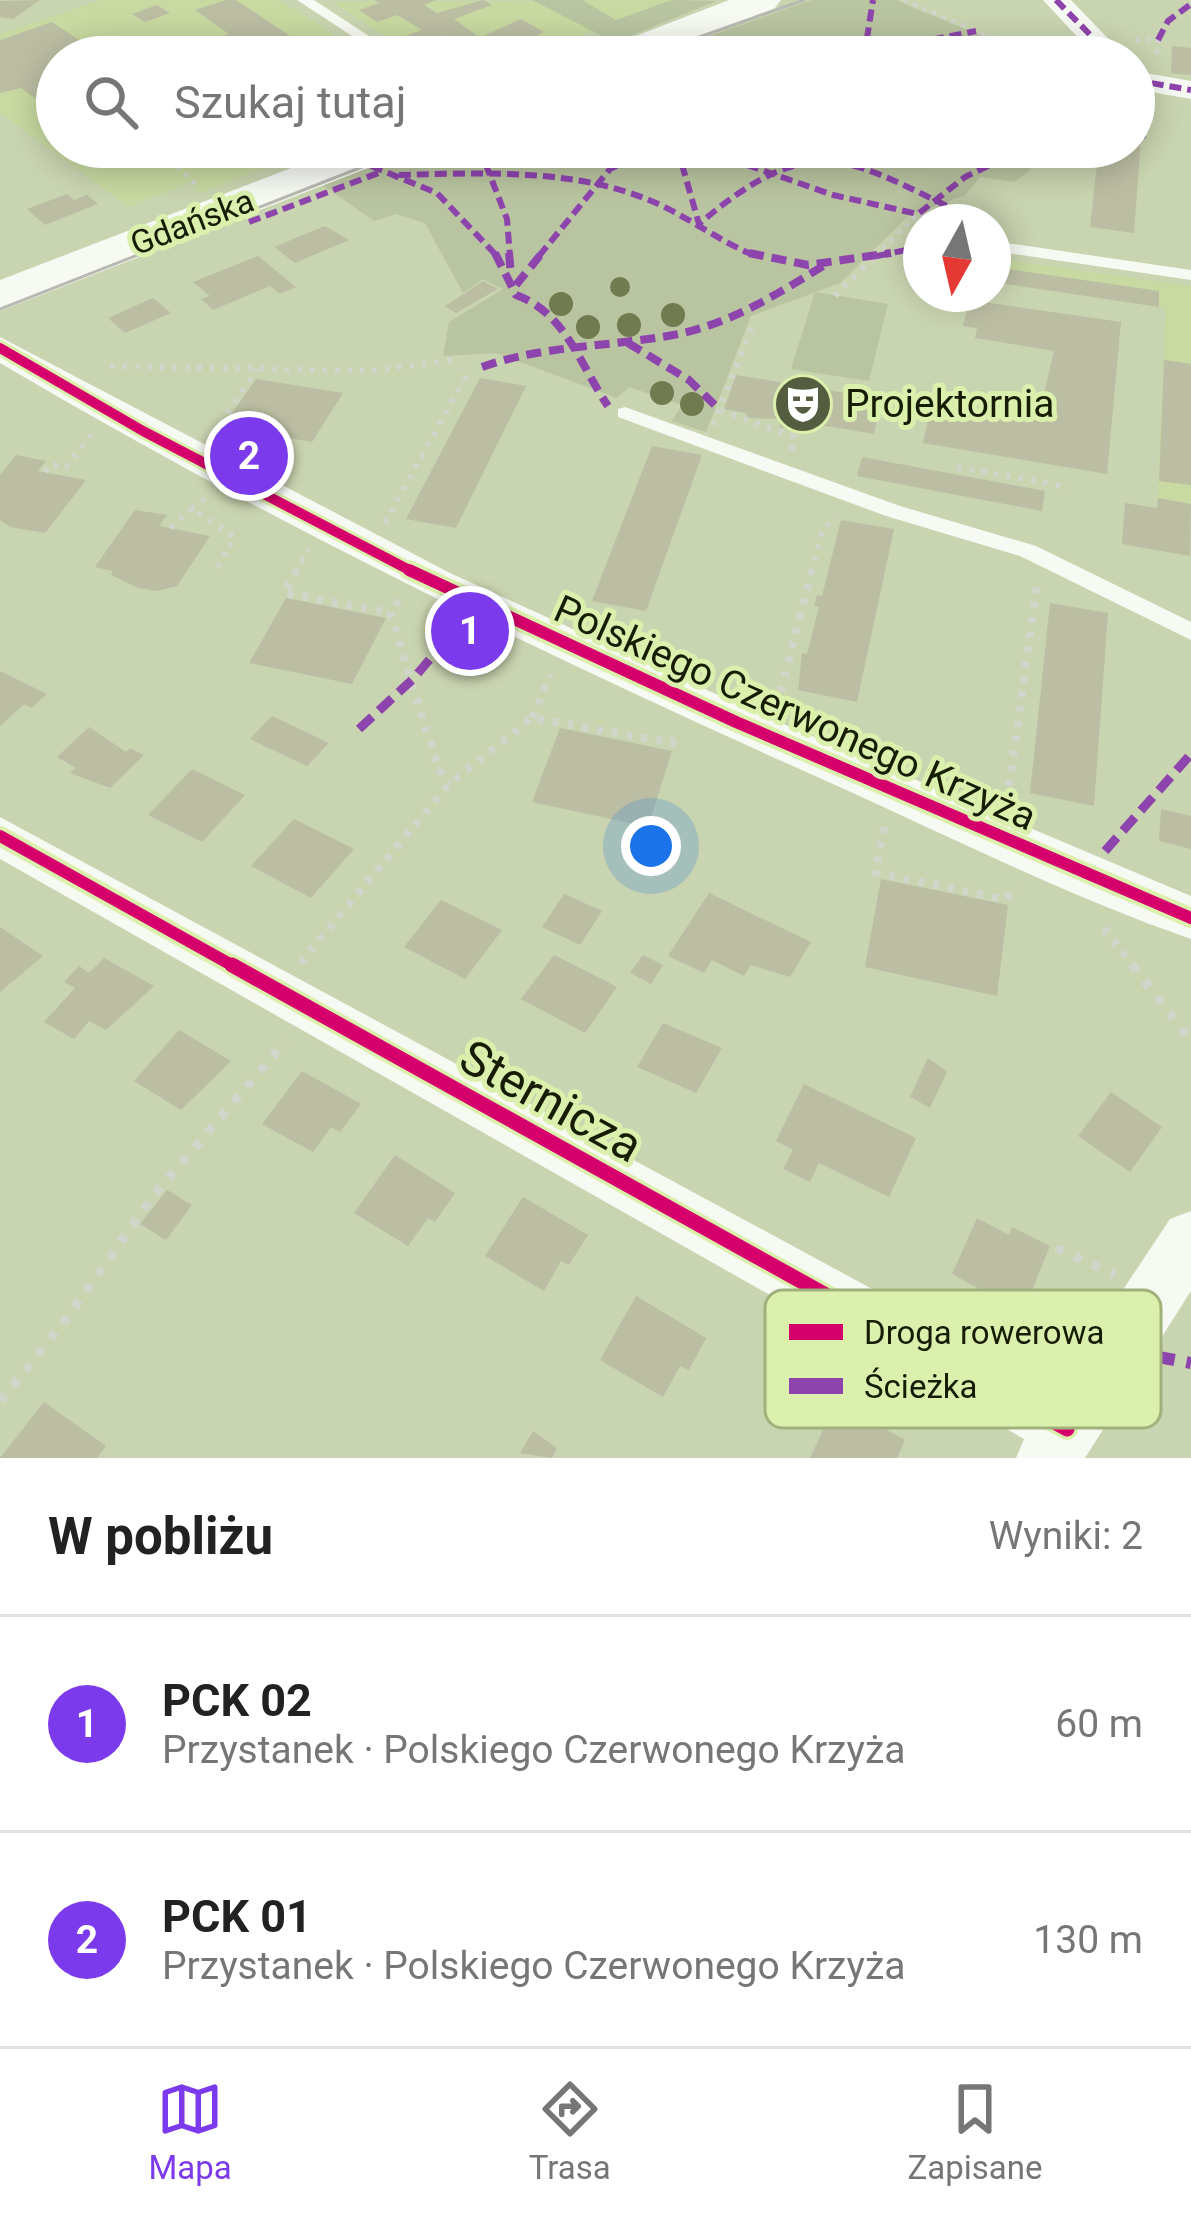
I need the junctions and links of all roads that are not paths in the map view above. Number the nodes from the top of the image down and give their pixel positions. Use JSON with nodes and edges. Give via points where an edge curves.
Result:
{"nodes":[{"id":1,"x":304,"y":0,"type":"edge"},
{"id":2,"x":762,"y":0,"type":"edge"},
{"id":3,"x":1056,"y":0,"type":"edge"},
{"id":4,"x":361,"y":36,"type":"edge"},
{"id":5,"x":670,"y":36,"type":"edge"},
{"id":6,"x":1091,"y":36,"type":"edge"},
{"id":7,"x":1155,"y":84,"type":"edge"},
{"id":8,"x":1191,"y":90,"type":"edge"},
{"id":9,"x":330,"y":168,"type":"edge"},
{"id":10,"x":1011,"y":249,"type":"edge"},
{"id":11,"x":1191,"y":274,"type":"edge"},
{"id":12,"x":0,"y":297,"type":"edge"},
{"id":13,"x":0,"y":348,"type":"edge"},
{"id":14,"x":625,"y":413,"type":"dead end"},
{"id":15,"x":1191,"y":632,"type":"edge"},
{"id":16,"x":0,"y":836,"type":"edge"},
{"id":17,"x":1191,"y":918,"type":"edge"},
{"id":18,"x":1191,"y":1239,"type":"edge"},
{"id":19,"x":785,"y":1290,"type":"edge"},
{"id":20,"x":1158,"y":1290,"type":"edge"},
{"id":21,"x":1029,"y":1428,"type":"edge"},
{"id":22,"x":1057,"y":1444,"type":"edge"}],
"edges":[{"from":1,"to":4,"type":"lane"},
{"from":2,"to":5,"type":"street"},
{"from":3,"to":6,"type":"street"},
{"from":7,"to":8,"type":"street"},
{"from":9,"to":12,"type":"street","name":"Gdańska"},
{"from":10,"to":11,"type":"lane"},
{"from":13,"to":17,"type":"street","name":"Polskiego Czerwonego Krzyża","via":[[357,548]]},
{"from":14,"to":15,"type":"lane","via":[[1028,551]]},
{"from":16,"to":19,"type":"street","name":"Sternicza"},
{"from":18,"to":20,"type":"street"},
{"from":21,"to":22,"type":"street","name":"Sternicza"}]}
